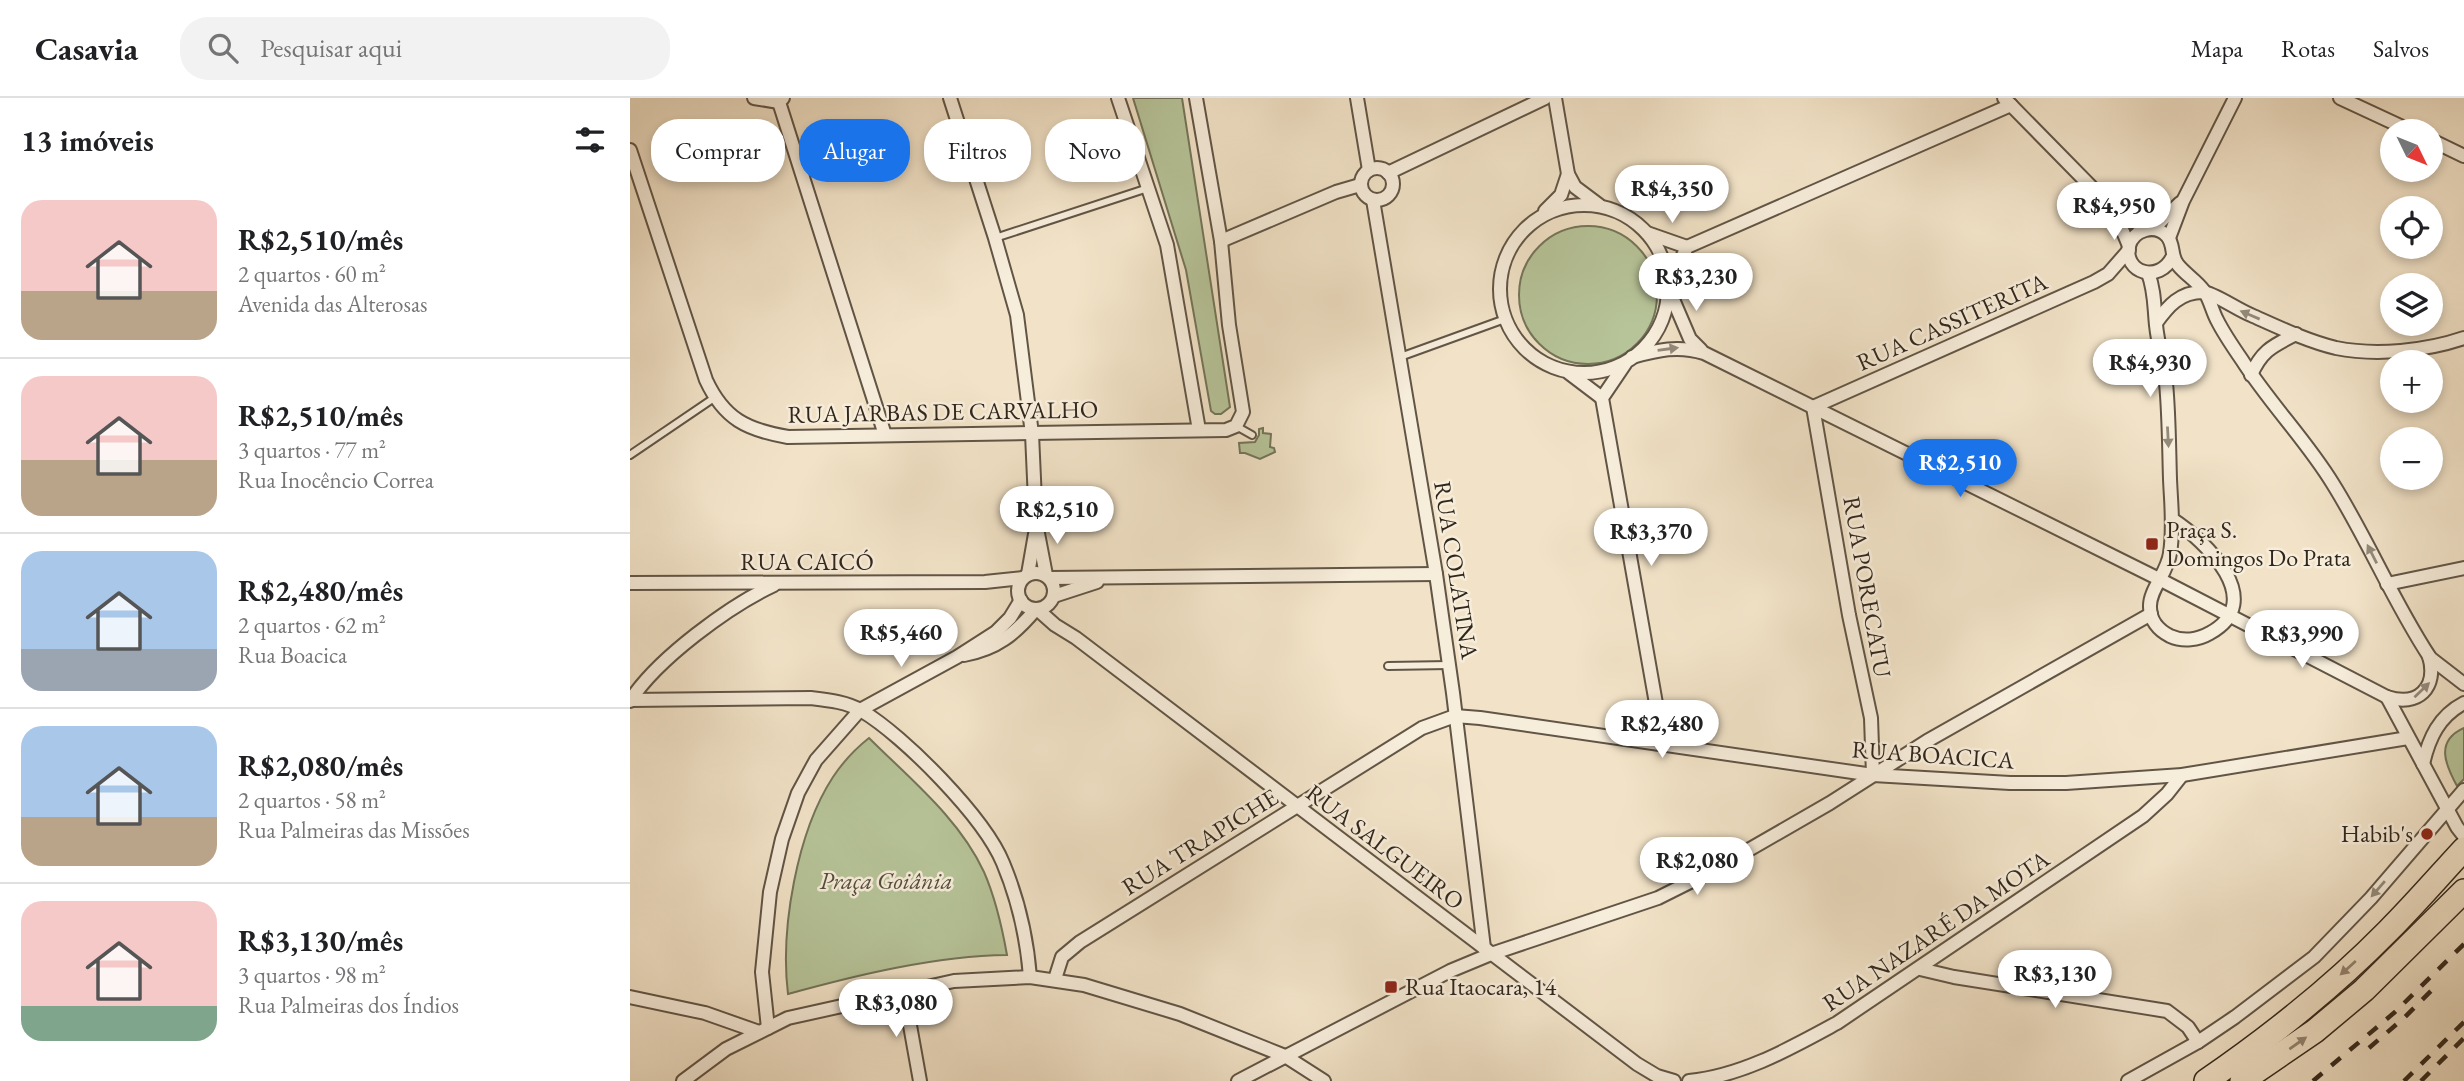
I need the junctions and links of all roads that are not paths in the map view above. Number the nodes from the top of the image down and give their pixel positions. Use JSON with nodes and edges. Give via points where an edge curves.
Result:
{"nodes":[{"id":1,"x":754,"y":98,"type":"edge"},
{"id":2,"x":950,"y":98,"type":"edge"},
{"id":3,"x":1118,"y":98,"type":"edge"},
{"id":4,"x":1196,"y":98,"type":"edge"},
{"id":5,"x":1357,"y":98,"type":"edge"},
{"id":6,"x":1545,"y":98,"type":"edge"},
{"id":7,"x":1555,"y":98,"type":"edge"},
{"id":8,"x":2235,"y":98,"type":"edge"},
{"id":9,"x":2340,"y":98,"type":"edge"},
{"id":10,"x":781,"y":100,"type":"edge"},
{"id":11,"x":2007,"y":102,"type":"edge"},
{"id":12,"x":2385,"y":119,"type":"edge"},
{"id":13,"x":2443,"y":146,"type":"edge"},
{"id":14,"x":630,"y":150,"type":"edge"},
{"id":15,"x":2464,"y":156,"type":"edge"},
{"id":16,"x":1369,"y":170,"type":"junction"},
{"id":17,"x":1388,"y":173,"type":"junction"},
{"id":18,"x":1568,"y":174,"type":"junction"},
{"id":19,"x":1360,"y":185,"type":"junction"},
{"id":20,"x":1148,"y":188,"type":"junction"},
{"id":21,"x":1373,"y":200,"type":"junction"},
{"id":22,"x":2183,"y":201,"type":"junction"},
{"id":23,"x":1601,"y":206,"type":"junction"},
{"id":24,"x":2114,"y":210,"type":"junction"},
{"id":25,"x":1535,"y":220,"type":"junction"},
{"id":26,"x":2150,"y":229,"type":"junction"},
{"id":27,"x":1646,"y":233,"type":"junction"},
{"id":28,"x":995,"y":237,"type":"junction"},
{"id":29,"x":2169,"y":238,"type":"junction"},
{"id":30,"x":1221,"y":241,"type":"junction"},
{"id":31,"x":1686,"y":247,"type":"junction"},
{"id":32,"x":2129,"y":248,"type":"junction"},
{"id":33,"x":2173,"y":256,"type":"junction"},
{"id":34,"x":2145,"y":272,"type":"junction"},
{"id":35,"x":2108,"y":274,"type":"junction"},
{"id":36,"x":1668,"y":287,"type":"junction"},
{"id":37,"x":2205,"y":292,"type":"junction"},
{"id":38,"x":1505,"y":319,"type":"junction"},
{"id":39,"x":2155,"y":323,"type":"junction"},
{"id":40,"x":2296,"y":334,"type":"junction"},
{"id":41,"x":2464,"y":338,"type":"edge"},
{"id":42,"x":1704,"y":353,"type":"junction"},
{"id":43,"x":1400,"y":357,"type":"junction"},
{"id":44,"x":1630,"y":359,"type":"junction"},
{"id":45,"x":1567,"y":371,"type":"junction"},
{"id":46,"x":2251,"y":375,"type":"junction"},
{"id":47,"x":714,"y":398,"type":"junction"},
{"id":48,"x":1602,"y":398,"type":"junction"},
{"id":49,"x":1814,"y":407,"type":"junction"},
{"id":50,"x":1236,"y":426,"type":"junction"},
{"id":51,"x":1199,"y":430,"type":"junction"},
{"id":52,"x":1032,"y":433,"type":"junction"},
{"id":53,"x":885,"y":435,"type":"junction"},
{"id":54,"x":1252,"y":435,"type":"dead end"},
{"id":55,"x":630,"y":454,"type":"edge"},
{"id":56,"x":2172,"y":519,"type":"junction"},
{"id":57,"x":1037,"y":523,"type":"junction"},
{"id":58,"x":2464,"y":568,"type":"edge"},
{"id":59,"x":1436,"y":574,"type":"junction"},
{"id":60,"x":1026,"y":576,"type":"junction"},
{"id":61,"x":1048,"y":577,"type":"junction"},
{"id":62,"x":1112,"y":577,"type":"junction"},
{"id":63,"x":2161,"y":580,"type":"junction"},
{"id":64,"x":985,"y":582,"type":"junction"},
{"id":65,"x":630,"y":583,"type":"edge"},
{"id":66,"x":778,"y":583,"type":"junction"},
{"id":67,"x":2387,"y":584,"type":"junction"},
{"id":68,"x":1020,"y":598,"type":"junction"},
{"id":69,"x":1043,"y":605,"type":"junction"},
{"id":70,"x":2151,"y":614,"type":"junction"},
{"id":71,"x":2231,"y":616,"type":"junction"},
{"id":72,"x":2429,"y":656,"type":"junction"},
{"id":73,"x":957,"y":657,"type":"junction"},
{"id":74,"x":1449,"y":665,"type":"junction"},
{"id":75,"x":1388,"y":666,"type":"dead end"},
{"id":76,"x":2464,"y":684,"type":"edge"},
{"id":77,"x":2387,"y":697,"type":"junction"},
{"id":78,"x":630,"y":701,"type":"edge"},
{"id":79,"x":2464,"y":703,"type":"edge"},
{"id":80,"x":860,"y":710,"type":"junction"},
{"id":81,"x":1455,"y":716,"type":"junction"},
{"id":82,"x":2408,"y":738,"type":"junction"},
{"id":83,"x":1663,"y":743,"type":"junction"},
{"id":84,"x":2423,"y":764,"type":"junction"},
{"id":85,"x":1873,"y":775,"type":"junction"},
{"id":86,"x":2182,"y":775,"type":"junction"},
{"id":87,"x":2464,"y":790,"type":"edge"},
{"id":88,"x":1297,"y":806,"type":"junction"},
{"id":89,"x":2447,"y":809,"type":"junction"},
{"id":90,"x":2464,"y":835,"type":"edge"},
{"id":91,"x":2464,"y":849,"type":"edge"},
{"id":92,"x":2464,"y":891,"type":"edge"},
{"id":93,"x":1487,"y":951,"type":"junction"},
{"id":94,"x":1920,"y":969,"type":"junction"},
{"id":95,"x":1030,"y":977,"type":"junction"},
{"id":96,"x":1055,"y":979,"type":"junction"},
{"id":97,"x":904,"y":992,"type":"junction"},
{"id":98,"x":630,"y":997,"type":"edge"},
{"id":99,"x":764,"y":1030,"type":"junction"},
{"id":100,"x":2198,"y":1042,"type":"junction"},
{"id":101,"x":1285,"y":1056,"type":"junction"},
{"id":102,"x":683,"y":1081,"type":"edge"},
{"id":103,"x":920,"y":1081,"type":"edge"},
{"id":104,"x":1238,"y":1081,"type":"edge"},
{"id":105,"x":1324,"y":1081,"type":"edge"},
{"id":106,"x":1674,"y":1081,"type":"edge"},
{"id":107,"x":1689,"y":1081,"type":"edge"},
{"id":108,"x":2128,"y":1081,"type":"edge"},
{"id":109,"x":2206,"y":1081,"type":"edge"},
{"id":110,"x":2242,"y":1081,"type":"edge"}],
"edges":[{"from":1,"to":10,"type":"street"},
{"from":2,"to":28,"type":"street"},
{"from":3,"to":20,"type":"street"},
{"from":4,"to":30,"type":"street"},
{"from":5,"to":16,"type":"street"},
{"from":6,"to":17,"type":"street"},
{"from":7,"to":18,"type":"street"},
{"from":8,"to":22,"type":"street"},
{"from":9,"to":12,"type":"street"},
{"from":10,"to":53,"type":"street"},
{"from":11,"to":24,"type":"street"},
{"from":11,"to":31,"type":"street"},
{"from":13,"to":15,"type":"street"},
{"from":14,"to":47,"type":"street","name":"RUA JARBAS DE CARVALHO"},
{"from":16,"to":17,"type":"street","via":[[1380,168]]},
{"from":16,"to":19,"type":"street"},
{"from":17,"to":21,"type":"street","via":[[1393,183],[1390,194]]},
{"from":18,"to":23,"type":"street","via":[[1575,187]]},
{"from":18,"to":25,"type":"street","via":[[1561,195]]},
{"from":19,"to":21,"type":"street"},
{"from":19,"to":30,"type":"street"},
{"from":20,"to":28,"type":"lane"},
{"from":20,"to":51,"type":"street","via":[[1173,271]]},
{"from":21,"to":43,"type":"street","name":"RUA COLATINA"},
{"from":22,"to":26,"type":"street"},
{"from":22,"to":29,"type":"street"},
{"from":23,"to":25,"type":"street","via":[[1576,205]]},
{"from":23,"to":27,"type":"street","via":[[1629,218]]},
{"from":24,"to":26,"type":"street"},
{"from":24,"to":32,"type":"street"},
{"from":25,"to":38,"type":"street","via":[[1517,238],[1504,262],[1500,290]]},
{"from":26,"to":29,"type":"street"},
{"from":26,"to":32,"type":"street","via":[[2139,232]]},
{"from":27,"to":31,"type":"street"},
{"from":27,"to":36,"type":"street","via":[[1663,260]]},
{"from":28,"to":52,"type":"street","via":[[1017,314]]},
{"from":29,"to":33,"type":"street"},
{"from":30,"to":50,"type":"street","via":[[1244,412]]},
{"from":31,"to":36,"type":"street"},
{"from":32,"to":34,"type":"street","via":[[2134,266]]},
{"from":32,"to":35,"type":"street","name":"RUA CASSITERITA"},
{"from":33,"to":34,"type":"street","via":[[2159,272]]},
{"from":33,"to":37,"type":"street"},
{"from":34,"to":35,"type":"street","name":"RUA CASSITERITA"},
{"from":34,"to":39,"type":"street","via":[[2155,298]]},
{"from":35,"to":49,"type":"street","name":"RUA CASSITERITA"},
{"from":36,"to":42,"type":"street","via":[[1690,339]]},
{"from":36,"to":44,"type":"street","via":[[1658,328]]},
{"from":37,"to":39,"type":"street","via":[[2178,298]]},
{"from":40,"to":37,"type":"street","one_way":true},
{"from":37,"to":46,"type":"street","via":[[2215,318]]},
{"from":38,"to":43,"type":"lane"},
{"from":38,"to":45,"type":"street","via":[[1527,351]]},
{"from":39,"to":56,"type":"street","one_way":true,"via":[[2166,383]]},
{"from":40,"to":41,"type":"street","via":[[2336,348],[2371,352]]},
{"from":40,"to":46,"type":"street","via":[[2267,349]]},
{"from":44,"to":42,"type":"street","one_way":true,"via":[[1667,348]]},
{"from":42,"to":49,"type":"street"},
{"from":43,"to":59,"type":"street","name":"RUA COLATINA"},
{"from":44,"to":45,"type":"street","via":[[1605,370]]},
{"from":44,"to":48,"type":"street"},
{"from":45,"to":48,"type":"street"},
{"from":67,"to":46,"type":"street","one_way":true,"via":[[2332,482]]},
{"from":47,"to":53,"type":"street","name":"RUA JARBAS DE CARVALHO","via":[[742,424],[762,432],[789,437]]},
{"from":47,"to":55,"type":"lane"},
{"from":48,"to":83,"type":"street"},
{"from":49,"to":63,"type":"street"},
{"from":49,"to":85,"type":"street","name":"RUA PORECATU","via":[[1871,718]]},
{"from":50,"to":51,"type":"street","name":"RUA JARBAS DE CARVALHO"},
{"from":50,"to":54,"type":"lane"},
{"from":51,"to":52,"type":"street","name":"RUA JARBAS DE CARVALHO"},
{"from":52,"to":53,"type":"street","name":"RUA JARBAS DE CARVALHO"},
{"from":52,"to":57,"type":"street"},
{"from":56,"to":63,"type":"street","via":[[2168,565]]},
{"from":56,"to":71,"type":"street","via":[[2208,547],[2222,566],[2233,592]]},
{"from":57,"to":60,"type":"street"},
{"from":57,"to":61,"type":"street"},
{"from":58,"to":67,"type":"street"},
{"from":59,"to":62,"type":"street"},
{"from":59,"to":74,"type":"street","name":"RUA COLATINA"},
{"from":60,"to":61,"type":"street"},
{"from":60,"to":64,"type":"street","name":"RUA CAICÓ"},
{"from":60,"to":68,"type":"street","via":[[1018,589]]},
{"from":61,"to":62,"type":"street"},
{"from":61,"to":69,"type":"street","via":[[1054,584]]},
{"from":62,"to":69,"type":"street"},
{"from":63,"to":70,"type":"street","via":[[2152,593]]},
{"from":63,"to":71,"type":"street"},
{"from":64,"to":66,"type":"street","name":"RUA CAICÓ"},
{"from":64,"to":68,"type":"street","name":"RUA CAICÓ"},
{"from":65,"to":66,"type":"street","name":"RUA CAICÓ"},
{"from":66,"to":78,"type":"street","via":[[709,625],[640,685]]},
{"from":67,"to":72,"type":"street"},
{"from":68,"to":69,"type":"street","via":[[1025,605]]},
{"from":68,"to":73,"type":"street","via":[[1002,628]]},
{"from":69,"to":73,"type":"street","via":[[991,649]]},
{"from":69,"to":88,"type":"street","name":"RUA SALGUEIRO","via":[[1055,625]]},
{"from":70,"to":71,"type":"street","via":[[2155,625],[2177,639],[2205,635]]},
{"from":70,"to":85,"type":"street"},
{"from":71,"to":77,"type":"street"},
{"from":72,"to":76,"type":"street"},
{"from":77,"to":72,"type":"street","one_way":true,"via":[[2400,701],[2423,692],[2431,681]]},
{"from":73,"to":80,"type":"street"},
{"from":74,"to":75,"type":"lane"},
{"from":74,"to":81,"type":"street","name":"RUA COLATINA"},
{"from":77,"to":82,"type":"street"},
{"from":78,"to":80,"type":"street","via":[[811,698]]},
{"from":79,"to":84,"type":"street","via":[[2443,718],[2427,744]]},
{"from":80,"to":95,"type":"street","via":[[895,734],[964,805],[988,837],[1016,899]]},
{"from":80,"to":99,"type":"street","via":[[816,760],[782,839],[770,892],[762,972]]},
{"from":81,"to":83,"type":"street","name":"RUA BOACICA"},
{"from":81,"to":88,"type":"street","name":"RUA TRAPICHE","via":[[1422,728]]},
{"from":81,"to":93,"type":"street","name":"RUA COLATINA"},
{"from":82,"to":84,"type":"street"},
{"from":82,"to":86,"type":"street","name":"RUA BOACICA"},
{"from":83,"to":85,"type":"street","name":"RUA BOACICA"},
{"from":84,"to":89,"type":"street"},
{"from":85,"to":86,"type":"street","name":"RUA BOACICA","via":[[2066,783]]},
{"from":85,"to":93,"type":"street","via":[[1658,898]]},
{"from":86,"to":94,"type":"street","name":"RUA NAZARÉ DA MOTA","via":[[2143,816]]},
{"from":87,"to":89,"type":"street"},
{"from":88,"to":93,"type":"street","name":"RUA SALGUEIRO"},
{"from":88,"to":96,"type":"street","name":"RUA TRAPICHE","via":[[1080,942],[1062,957]]},
{"from":89,"to":90,"type":"street"},
{"from":89,"to":100,"type":"street","one_way":true,"via":[[2314,957]]},
{"from":91,"to":109,"type":"highway","one_way":true,"via":[[2388,932],[2336,979]]},
{"from":110,"to":92,"type":"highway","one_way":true,"via":[[2315,1031],[2364,990]]},
{"from":93,"to":101,"type":"street"},
{"from":93,"to":106,"type":"street","name":"RUA SALGUEIRO","via":[[1637,1065]]},
{"from":94,"to":100,"type":"street","via":[[2167,1011],[2188,1027]]},
{"from":94,"to":107,"type":"street","name":"RUA NAZARÉ DA MOTA","via":[[1792,1048],[1749,1066]]},
{"from":95,"to":96,"type":"street"},
{"from":95,"to":97,"type":"street","via":[[954,981]]},
{"from":96,"to":101,"type":"street","via":[[1180,1014]]},
{"from":97,"to":99,"type":"street","via":[[788,1018]]},
{"from":97,"to":103,"type":"street"},
{"from":98,"to":99,"type":"street"},
{"from":99,"to":102,"type":"street","via":[[726,1049]]},
{"from":100,"to":108,"type":"street"},
{"from":101,"to":104,"type":"street"},
{"from":101,"to":105,"type":"street"}]}
